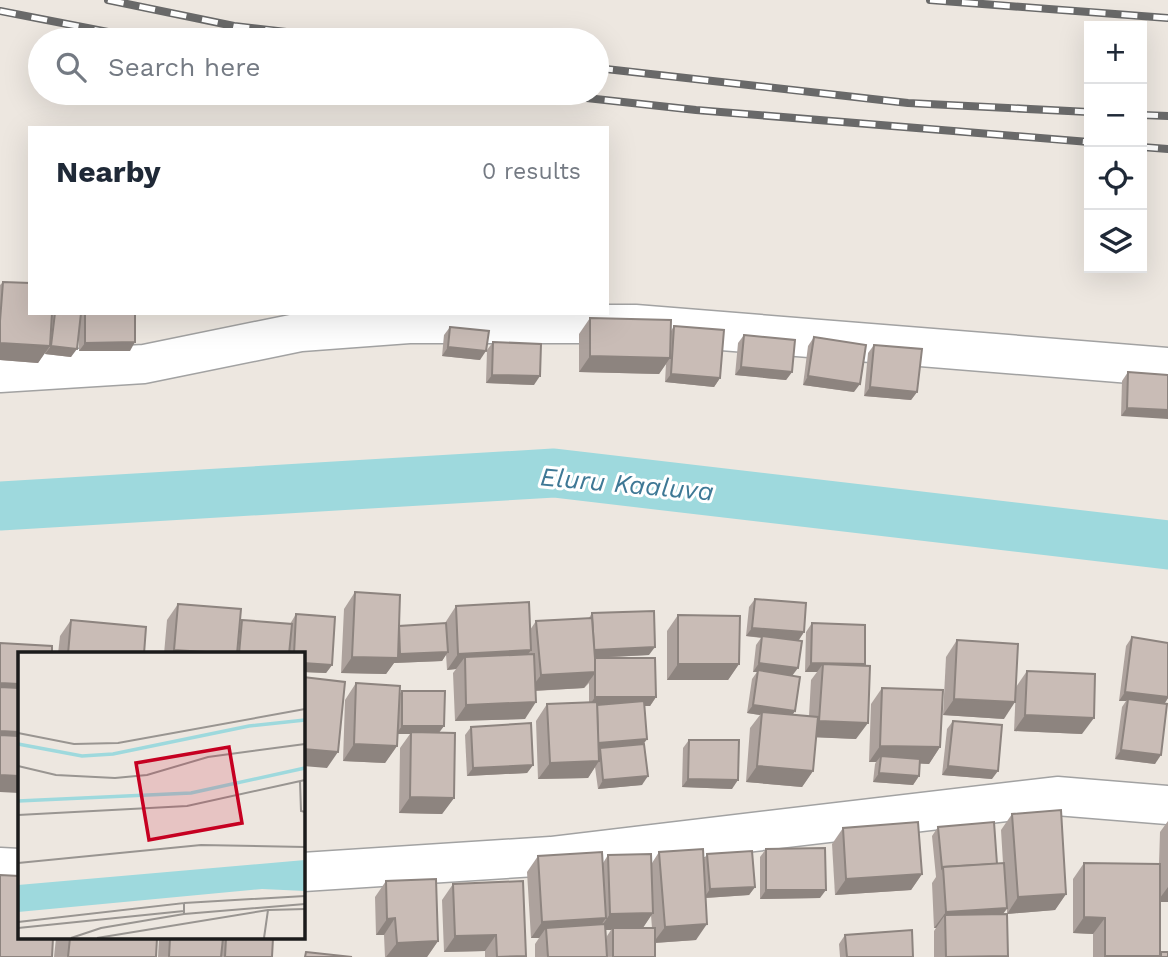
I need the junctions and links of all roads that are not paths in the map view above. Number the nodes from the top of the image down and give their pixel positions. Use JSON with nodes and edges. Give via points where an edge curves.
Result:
{"nodes":[{"id":1,"x":1168,"y":367,"type":"edge"},
{"id":2,"x":0,"y":373,"type":"edge"},
{"id":3,"x":1168,"y":805,"type":"edge"},
{"id":4,"x":0,"y":867,"type":"edge"},
{"id":5,"x":18,"y":868,"type":"edge"},
{"id":6,"x":304,"y":872,"type":"edge"}],
"edges":[{"from":1,"to":2,"type":"street","via":[[635,324],[409,324],[301,332],[144,364]]},
{"from":3,"to":6,"type":"street","via":[[1057,796],[551,856]]},
{"from":4,"to":5,"type":"street"}]}
